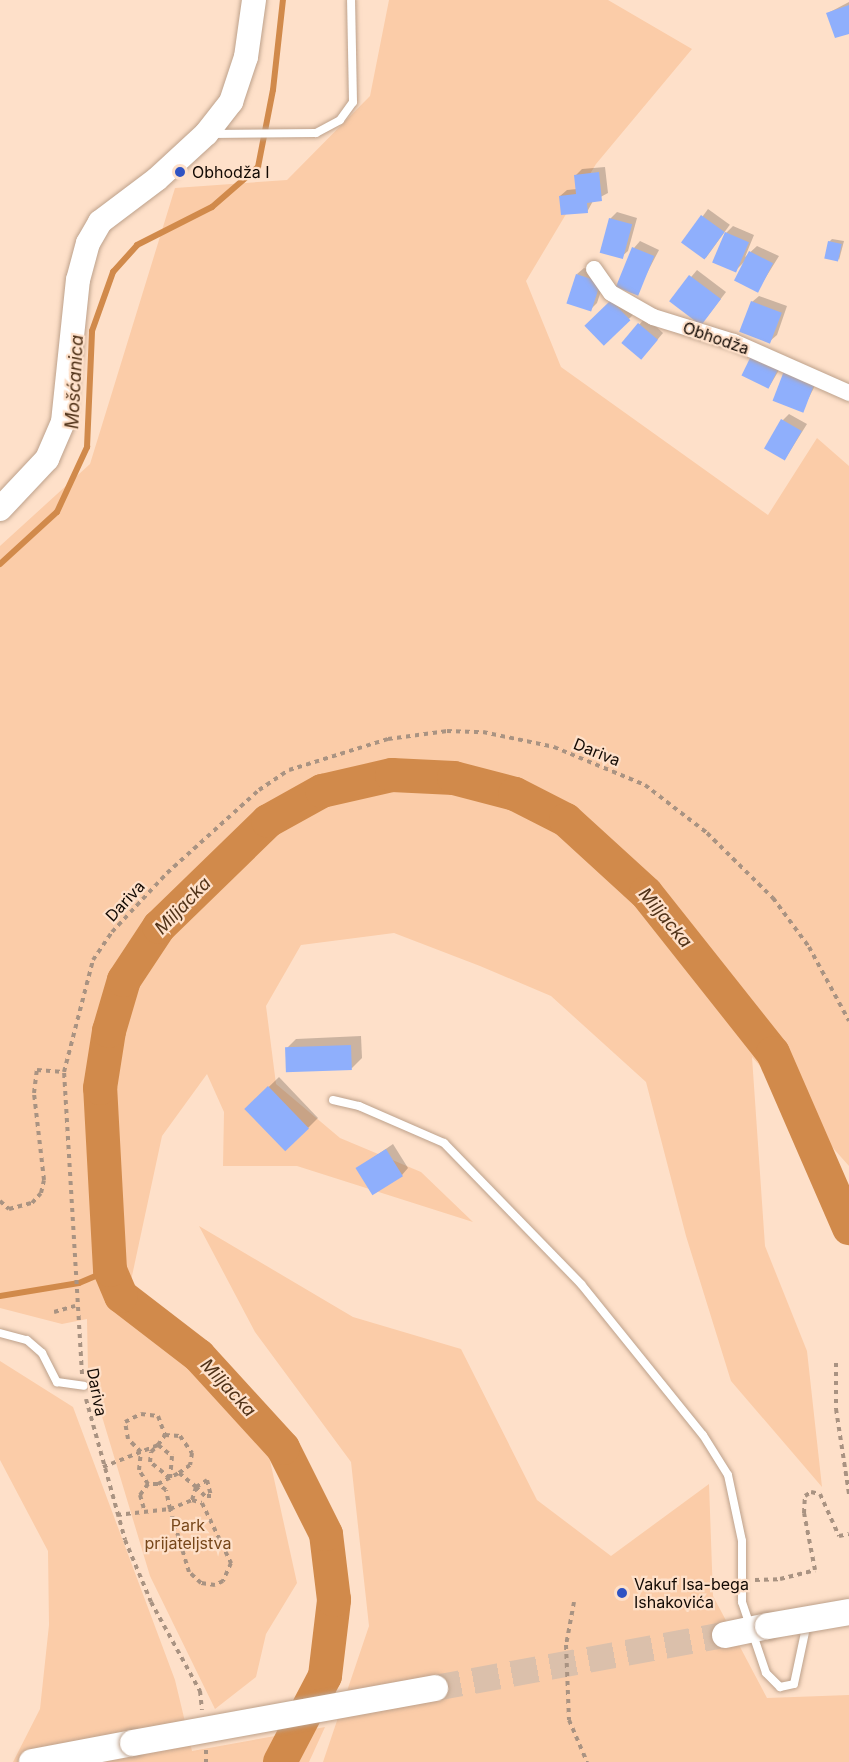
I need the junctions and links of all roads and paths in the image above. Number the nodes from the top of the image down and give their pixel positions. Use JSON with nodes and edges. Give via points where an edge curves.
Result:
{"nodes":[{"id":1,"x":254,"y":0,"type":"edge"},
{"id":2,"x":351,"y":0,"type":"edge"},
{"id":3,"x":206,"y":134,"type":"junction"},
{"id":4,"x":594,"y":269,"type":"dead end"},
{"id":5,"x":849,"y":393,"type":"edge"},
{"id":6,"x":0,"y":509,"type":"edge"},
{"id":7,"x":849,"y":1022,"type":"edge"},
{"id":8,"x":64,"y":1072,"type":"junction"},
{"id":9,"x":333,"y":1100,"type":"dead end"},
{"id":10,"x":0,"y":1202,"type":"edge"},
{"id":11,"x":75,"y":1306,"type":"junction"},
{"id":12,"x":54,"y":1312,"type":"dead end"},
{"id":13,"x":0,"y":1333,"type":"edge"},
{"id":14,"x":836,"y":1363,"type":"dead end"},
{"id":15,"x":84,"y":1386,"type":"junction"},
{"id":16,"x":165,"y":1435,"type":"junction"},
{"id":17,"x":158,"y":1445,"type":"junction"},
{"id":18,"x":141,"y":1452,"type":"junction"},
{"id":19,"x":103,"y":1467,"type":"junction"},
{"id":20,"x":179,"y":1473,"type":"junction"},
{"id":21,"x":170,"y":1478,"type":"junction"},
{"id":22,"x":148,"y":1484,"type":"junction"},
{"id":23,"x":158,"y":1484,"type":"junction"},
{"id":24,"x":196,"y":1487,"type":"junction"},
{"id":25,"x":849,"y":1494,"type":"edge"},
{"id":26,"x":192,"y":1500,"type":"junction"},
{"id":27,"x":144,"y":1509,"type":"junction"},
{"id":28,"x":170,"y":1509,"type":"junction"},
{"id":29,"x":117,"y":1515,"type":"junction"},
{"id":30,"x":849,"y":1534,"type":"edge"},
{"id":31,"x":740,"y":1580,"type":"junction"},
{"id":32,"x":573,"y":1602,"type":"dead end"},
{"id":33,"x":849,"y":1610,"type":"edge"},
{"id":34,"x":760,"y":1628,"type":"junction"},
{"id":35,"x":725,"y":1635,"type":"tunnel mouth"},
{"id":36,"x":435,"y":1688,"type":"tunnel mouth"},
{"id":37,"x":202,"y":1714,"type":"dead end"},
{"id":38,"x":205,"y":1748,"type":"dead end"},
{"id":39,"x":32,"y":1762,"type":"edge"},
{"id":40,"x":206,"y":1762,"type":"edge"},
{"id":41,"x":586,"y":1762,"type":"edge"}],
"edges":[{"from":1,"to":3,"type":"main road","via":[[246,57],[231,102]]},
{"from":2,"to":3,"type":"lane","via":[[353,102],[340,120],[316,133]]},
{"from":3,"to":6,"type":"main road","via":[[157,179],[100,222],[88,243],[78,280],[63,422],[47,459]]},
{"from":4,"to":5,"type":"street","name":"Obhodža","via":[[611,293],[653,317],[734,342]]},
{"from":7,"to":8,"type":"path","name":"Dariva","via":[[809,947],[773,898],[707,833],[645,785],[554,747],[483,732],[447,731],[388,739],[289,770],[259,790],[167,873],[112,932],[93,960]]},
{"from":8,"to":10,"type":"path","via":[[37,1070],[33,1094],[44,1180],[41,1193],[32,1203],[9,1209]]},
{"from":8,"to":11,"type":"path","name":"Dariva"},
{"from":9,"to":31,"type":"lane","via":[[444,1143],[581,1284],[702,1435],[728,1475],[742,1541]]},
{"from":11,"to":12,"type":"path"},
{"from":11,"to":15,"type":"path","name":"Dariva"},
{"from":13,"to":15,"type":"lane","via":[[27,1340],[42,1353],[57,1382]]},
{"from":14,"to":25,"type":"path","via":[[836,1409]]},
{"from":15,"to":19,"type":"path","name":"Dariva"},
{"from":16,"to":17,"type":"path"},
{"from":16,"to":18,"type":"path","via":[[158,1416],[141,1414],[125,1422],[128,1439]]},
{"from":16,"to":20,"type":"path","via":[[180,1436],[192,1453],[190,1465]]},
{"from":17,"to":18,"type":"path"},
{"from":17,"to":21,"type":"path","via":[[172,1456]]},
{"from":17,"to":21,"type":"path","via":[[150,1462]]},
{"from":18,"to":19,"type":"path"},
{"from":18,"to":22,"type":"path","via":[[139,1470]]},
{"from":19,"to":29,"type":"path","name":"Dariva"},
{"from":20,"to":21,"type":"path"},
{"from":20,"to":24,"type":"path"},
{"from":21,"to":23,"type":"path"},
{"from":22,"to":23,"type":"path"},
{"from":22,"to":27,"type":"path","via":[[140,1495]]},
{"from":23,"to":28,"type":"path","via":[[166,1490]]},
{"from":24,"to":24,"type":"path","via":[[207,1480],[211,1496],[205,1497]]},
{"from":24,"to":26,"type":"path"},
{"from":26,"to":28,"type":"path"},
{"from":26,"to":28,"type":"path","via":[[202,1503],[231,1563],[223,1581],[214,1585],[201,1583],[189,1572]]},
{"from":27,"to":28,"type":"path","via":[[157,1513]]},
{"from":27,"to":29,"type":"path"},
{"from":29,"to":37,"type":"path","name":"Dariva","via":[[151,1602],[200,1691]]},
{"from":30,"to":31,"type":"path","via":[[839,1536],[820,1494],[811,1492],[805,1496],[804,1513],[815,1569],[780,1579]]},
{"from":31,"to":34,"type":"lane","via":[[742,1602]]},
{"from":32,"to":41,"type":"path","via":[[567,1645],[569,1720]]},
{"from":33,"to":34,"type":"main road","bridge":true},
{"from":33,"to":34,"type":"lane","via":[[841,1605],[810,1612],[801,1640],[801,1663],[794,1684],[787,1686],[780,1687],[766,1673]]},
{"from":34,"to":35,"type":"main road"},
{"from":36,"to":39,"type":"main road","bridge":true},
{"from":38,"to":40,"type":"path"}]}
